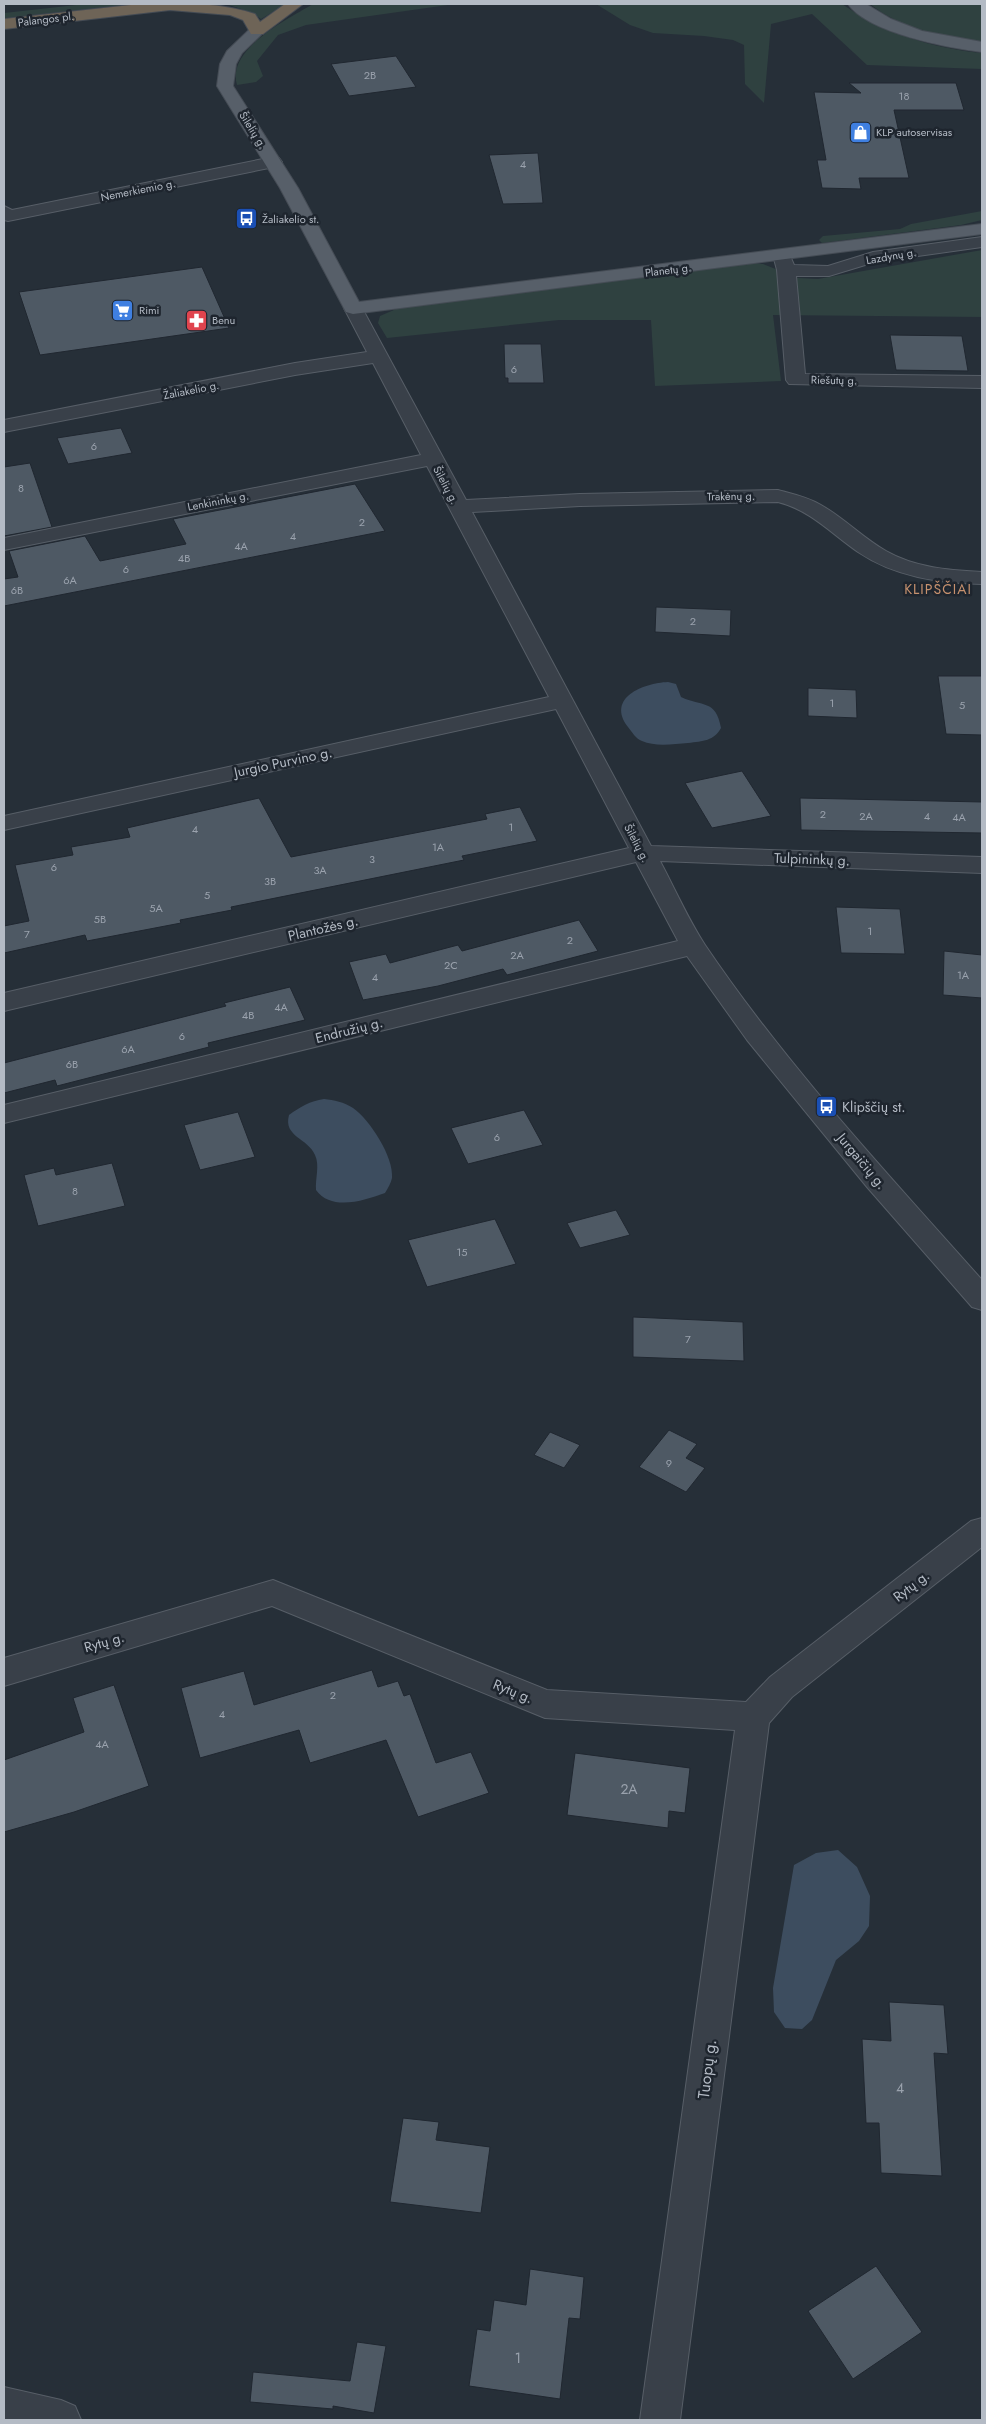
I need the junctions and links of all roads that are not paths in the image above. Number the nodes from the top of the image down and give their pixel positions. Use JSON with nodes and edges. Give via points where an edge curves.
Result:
{"nodes":[{"id":1,"x":174,"y":4,"type":"edge"},
{"id":2,"x":295,"y":4,"type":"edge"},
{"id":3,"x":856,"y":4,"type":"edge"},
{"id":4,"x":4,"y":24,"type":"edge"},
{"id":5,"x":257,"y":32,"type":"junction"},
{"id":6,"x":982,"y":47,"type":"edge"},
{"id":7,"x":274,"y":162,"type":"junction"},
{"id":8,"x":4,"y":211,"type":"edge"},
{"id":9,"x":982,"y":229,"type":"edge"},
{"id":10,"x":982,"y":242,"type":"edge"},
{"id":11,"x":784,"y":263,"type":"junction"},
{"id":12,"x":353,"y":308,"type":"junction"},
{"id":13,"x":378,"y":356,"type":"junction"},
{"id":14,"x":982,"y":382,"type":"edge"},
{"id":15,"x":4,"y":426,"type":"edge"},
{"id":16,"x":432,"y":459,"type":"junction"},
{"id":17,"x":458,"y":507,"type":"junction"},
{"id":18,"x":4,"y":544,"type":"edge"},
{"id":19,"x":982,"y":578,"type":"edge"},
{"id":20,"x":562,"y":702,"type":"junction"},
{"id":21,"x":4,"y":823,"type":"edge"},
{"id":22,"x":642,"y":853,"type":"junction"},
{"id":23,"x":982,"y":864,"type":"edge"},
{"id":24,"x":694,"y":946,"type":"junction"},
{"id":25,"x":4,"y":1002,"type":"edge"},
{"id":26,"x":4,"y":1114,"type":"edge"},
{"id":27,"x":982,"y":1299,"type":"edge"},
{"id":28,"x":982,"y":1530,"type":"edge"},
{"id":29,"x":4,"y":1672,"type":"edge"},
{"id":30,"x":753,"y":1717,"type":"junction"},
{"id":31,"x":4,"y":2407,"type":"edge"},
{"id":32,"x":61,"y":2420,"type":"edge"},
{"id":33,"x":660,"y":2420,"type":"edge"}],
"edges":[{"from":1,"to":4,"type":"highway","name":"Palangos pl."},
{"from":1,"to":5,"type":"highway","name":"Palangos pl.","via":[[232,11],[249,17]]},
{"from":2,"to":5,"type":"highway"},
{"from":3,"to":6,"type":"main road","via":[[908,32]]},
{"from":5,"to":7,"type":"main road","name":"Šilelių g.","via":[[235,51],[228,64],[225,86]]},
{"from":7,"to":8,"type":"street","name":"Nemerkiemio g.","via":[[8,216]]},
{"from":7,"to":12,"type":"main road","name":"Šilelių g."},
{"from":9,"to":11,"type":"main road","name":"Planetų g."},
{"from":10,"to":11,"type":"street","name":"Lazdynų g.","via":[[873,257],[828,271]]},
{"from":11,"to":12,"type":"main road","name":"Planetų g."},
{"from":11,"to":14,"type":"street","name":"Riešutų g.","via":[[796,380]]},
{"from":12,"to":13,"type":"street","name":"Šilelių g."},
{"from":13,"to":15,"type":"street","name":"Žaliakelio g."},
{"from":13,"to":16,"type":"street","name":"Šilelių g."},
{"from":16,"to":17,"type":"street","name":"Šilelių g."},
{"from":16,"to":18,"type":"street","name":"Lenkininkų g."},
{"from":17,"to":19,"type":"street","name":"Trakėnų g.","via":[[580,500],[778,496],[795,499],[814,508],[867,549],[899,566],[942,578]]},
{"from":17,"to":20,"type":"street","name":"Šilelių g."},
{"from":20,"to":21,"type":"street","name":"Jurgio Purvino g."},
{"from":20,"to":22,"type":"street","name":"Šilelių g."},
{"from":22,"to":23,"type":"street","name":"Tulpininkų g."},
{"from":22,"to":24,"type":"street","name":"Šilelių g."},
{"from":22,"to":25,"type":"street","name":"Plantožės g."},
{"from":24,"to":26,"type":"street","name":"Endružių g."},
{"from":24,"to":27,"type":"street","name":"Jurgaičių g.","via":[[768,1048],[877,1180]]},
{"from":28,"to":30,"type":"street","name":"Rytų g.","via":[[781,1688]]},
{"from":29,"to":30,"type":"street","name":"Rytų g.","via":[[272,1593],[545,1704]]},
{"from":30,"to":33,"type":"street","name":"Tuopų g."},
{"from":31,"to":32,"type":"street"}]}
